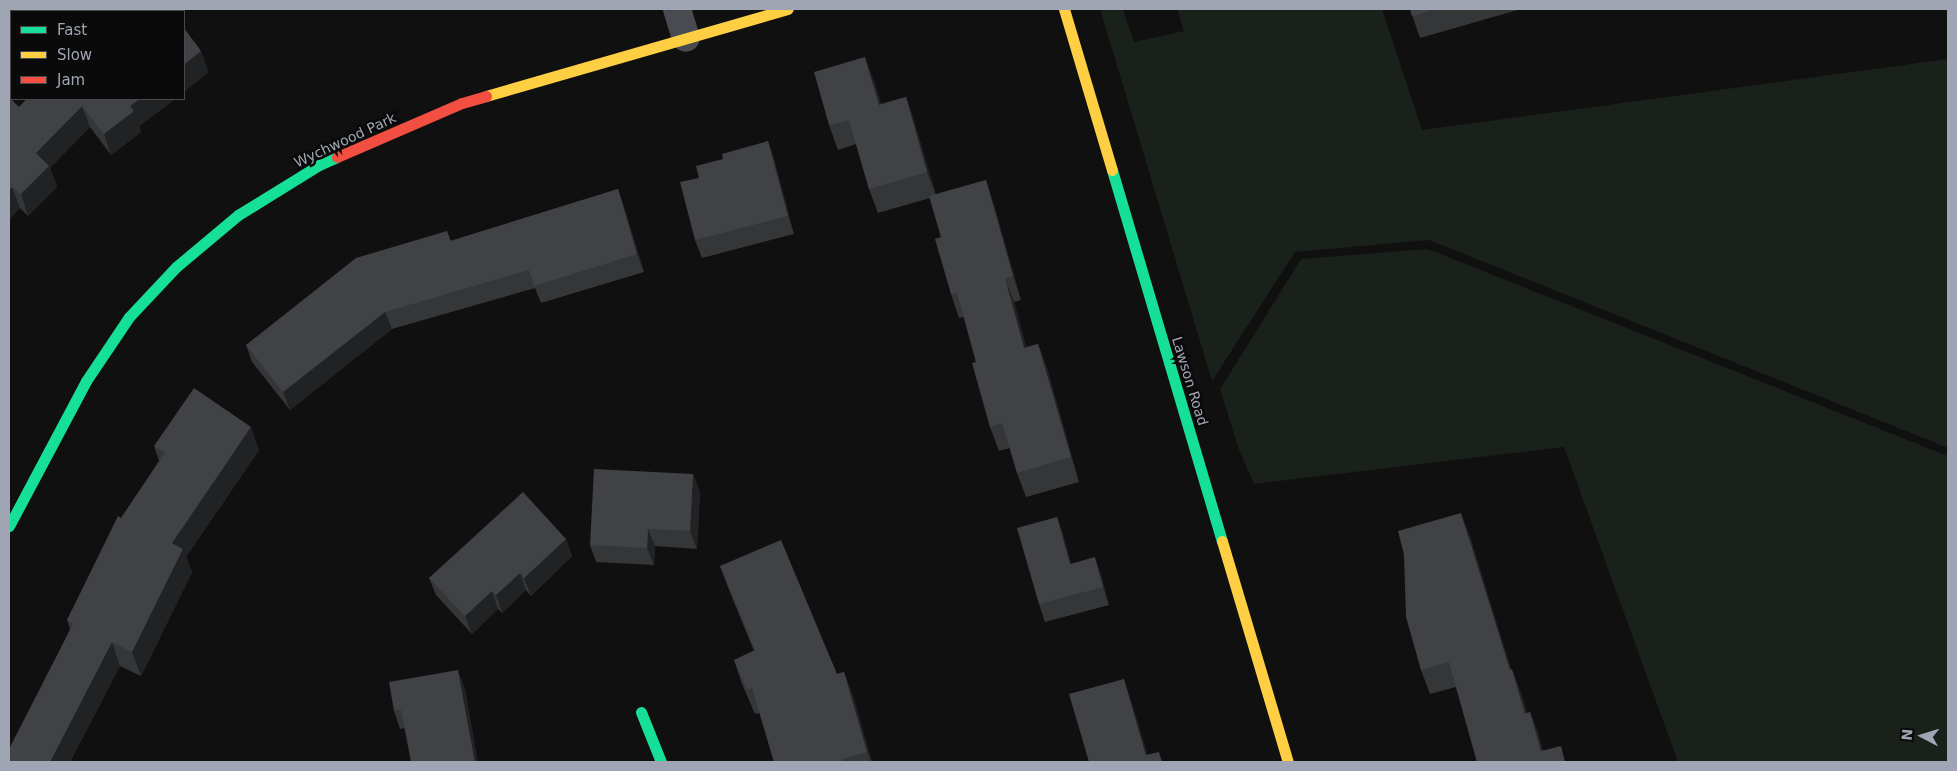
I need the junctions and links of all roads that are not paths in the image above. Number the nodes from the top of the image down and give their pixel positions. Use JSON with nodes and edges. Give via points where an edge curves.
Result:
{"nodes":[{"id":1,"x":677,"y":9,"type":"edge"},
{"id":2,"x":788,"y":9,"type":"edge"},
{"id":3,"x":1064,"y":9,"type":"edge"},
{"id":4,"x":686,"y":38,"type":"junction"},
{"id":5,"x":9,"y":526,"type":"edge"},
{"id":6,"x":641,"y":712,"type":"dead end"},
{"id":7,"x":661,"y":762,"type":"edge"},
{"id":8,"x":1288,"y":762,"type":"edge"}],
"edges":[{"from":1,"to":4,"type":"street"},
{"from":2,"to":4,"type":"street","name":"Wychwood Park"},
{"from":3,"to":8,"type":"street","name":"Lawson Road"},
{"from":4,"to":5,"type":"street","name":"Wychwood Park","via":[[462,103],[320,165],[238,215],[176,267],[128,317],[86,381]]},
{"from":6,"to":7,"type":"street"}]}
